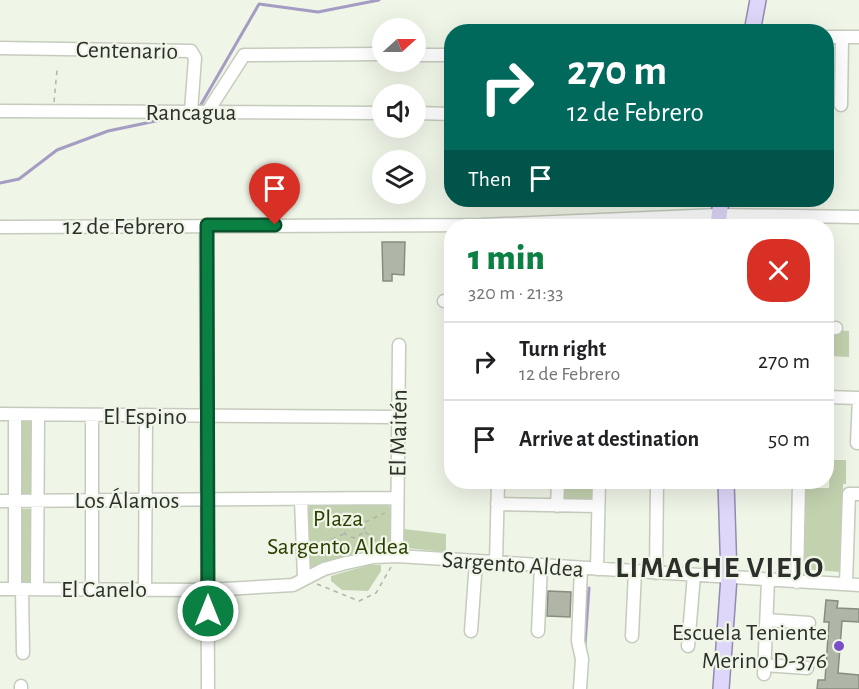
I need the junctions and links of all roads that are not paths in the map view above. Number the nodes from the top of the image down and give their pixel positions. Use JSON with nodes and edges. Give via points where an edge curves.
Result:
{"nodes":[{"id":1,"x":758,"y":0,"type":"edge"},
{"id":2,"x":754,"y":24,"type":"edge"},
{"id":3,"x":834,"y":37,"type":"edge"},
{"id":4,"x":842,"y":37,"type":"junction"},
{"id":5,"x":859,"y":37,"type":"edge"},
{"id":6,"x":0,"y":48,"type":"edge"},
{"id":7,"x":372,"y":54,"type":"edge"},
{"id":8,"x":426,"y":55,"type":"edge"},
{"id":9,"x":444,"y":55,"type":"edge"},
{"id":10,"x":841,"y":105,"type":"dead end"},
{"id":11,"x":0,"y":111,"type":"edge"},
{"id":12,"x":198,"y":111,"type":"junction"},
{"id":13,"x":372,"y":113,"type":"edge"},
{"id":14,"x":426,"y":113,"type":"edge"},
{"id":15,"x":444,"y":114,"type":"edge"},
{"id":16,"x":859,"y":217,"type":"edge"},
{"id":17,"x":830,"y":219,"type":"edge"},
{"id":18,"x":207,"y":225,"type":"junction"},
{"id":19,"x":444,"y":226,"type":"edge"},
{"id":20,"x":0,"y":227,"type":"edge"},
{"id":21,"x":399,"y":345,"type":"dead end"},
{"id":22,"x":834,"y":397,"type":"edge"},
{"id":23,"x":859,"y":398,"type":"edge"},
{"id":24,"x":0,"y":414,"type":"edge"},
{"id":25,"x":15,"y":415,"type":"junction"},
{"id":26,"x":38,"y":415,"type":"junction"},
{"id":27,"x":92,"y":415,"type":"junction"},
{"id":28,"x":146,"y":416,"type":"junction"},
{"id":29,"x":207,"y":416,"type":"junction"},
{"id":30,"x":398,"y":417,"type":"junction"},
{"id":31,"x":857,"y":443,"type":"dead end"},
{"id":32,"x":498,"y":489,"type":"edge"},
{"id":33,"x":558,"y":489,"type":"edge"},
{"id":34,"x":599,"y":489,"type":"edge"},
{"id":35,"x":657,"y":489,"type":"edge"},
{"id":36,"x":726,"y":489,"type":"edge"},
{"id":37,"x":799,"y":489,"type":"edge"},
{"id":38,"x":854,"y":494,"type":"edge"},
{"id":39,"x":207,"y":499,"type":"junction"},
{"id":40,"x":301,"y":499,"type":"junction"},
{"id":41,"x":92,"y":500,"type":"junction"},
{"id":42,"x":146,"y":500,"type":"junction"},
{"id":43,"x":0,"y":501,"type":"edge"},
{"id":44,"x":15,"y":501,"type":"junction"},
{"id":45,"x":37,"y":501,"type":"junction"},
{"id":46,"x":397,"y":502,"type":"junction"},
{"id":47,"x":497,"y":504,"type":"junction"},
{"id":48,"x":557,"y":506,"type":"junction"},
{"id":49,"x":598,"y":506,"type":"junction"},
{"id":50,"x":397,"y":556,"type":"junction"},
{"id":51,"x":476,"y":561,"type":"junction"},
{"id":52,"x":495,"y":562,"type":"junction"},
{"id":53,"x":541,"y":566,"type":"junction"},
{"id":54,"x":581,"y":568,"type":"junction"},
{"id":55,"x":597,"y":569,"type":"junction"},
{"id":56,"x":635,"y":572,"type":"junction"},
{"id":57,"x":656,"y":573,"type":"junction"},
{"id":58,"x":694,"y":575,"type":"junction"},
{"id":59,"x":729,"y":578,"type":"junction"},
{"id":60,"x":304,"y":579,"type":"junction"},
{"id":61,"x":768,"y":581,"type":"junction"},
{"id":62,"x":797,"y":582,"type":"junction"},
{"id":63,"x":846,"y":584,"type":"junction"},
{"id":64,"x":859,"y":585,"type":"edge"},
{"id":65,"x":0,"y":589,"type":"edge"},
{"id":66,"x":19,"y":589,"type":"junction"},
{"id":67,"x":37,"y":589,"type":"junction"},
{"id":68,"x":92,"y":589,"type":"junction"},
{"id":69,"x":145,"y":590,"type":"junction"},
{"id":70,"x":208,"y":590,"type":"junction"},
{"id":71,"x":767,"y":620,"type":"junction"},
{"id":72,"x":809,"y":623,"type":"dead end"},
{"id":73,"x":471,"y":631,"type":"dead end"},
{"id":74,"x":538,"y":631,"type":"dead end"},
{"id":75,"x":632,"y":636,"type":"dead end"},
{"id":76,"x":688,"y":646,"type":"dead end"},
{"id":77,"x":23,"y":653,"type":"dead end"},
{"id":78,"x":807,"y":668,"type":"dead end"},
{"id":79,"x":208,"y":689,"type":"edge"},
{"id":80,"x":580,"y":689,"type":"edge"},
{"id":81,"x":721,"y":689,"type":"edge"}],
"edges":[{"from":1,"to":2,"type":"main road"},
{"from":3,"to":4,"type":"street"},
{"from":4,"to":5,"type":"street"},
{"from":4,"to":10,"type":"street"},
{"from":6,"to":12,"type":"street","name":"Centenario","via":[[191,51],[195,58]]},
{"from":7,"to":12,"type":"street","via":[[244,55]]},
{"from":8,"to":9,"type":"street"},
{"from":11,"to":12,"type":"street","name":"Rancagua"},
{"from":12,"to":13,"type":"street","name":"Rancagua"},
{"from":14,"to":15,"type":"street"},
{"from":16,"to":17,"type":"street","name":"12 de Febrero"},
{"from":18,"to":19,"type":"street","name":"12 de Febrero"},
{"from":18,"to":20,"type":"street","name":"12 de Febrero"},
{"from":18,"to":29,"type":"street"},
{"from":21,"to":30,"type":"street","name":"El Maitén"},
{"from":22,"to":23,"type":"street"},
{"from":23,"to":31,"type":"street"},
{"from":24,"to":25,"type":"street","name":"El Espino"},
{"from":25,"to":26,"type":"street","name":"El Espino"},
{"from":25,"to":44,"type":"street"},
{"from":26,"to":27,"type":"street","name":"El Espino"},
{"from":26,"to":45,"type":"street"},
{"from":27,"to":28,"type":"street","name":"El Espino"},
{"from":27,"to":41,"type":"street"},
{"from":28,"to":29,"type":"street","name":"El Espino"},
{"from":28,"to":42,"type":"street"},
{"from":29,"to":30,"type":"street","name":"El Espino"},
{"from":29,"to":39,"type":"street"},
{"from":30,"to":46,"type":"street","name":"El Maitén"},
{"from":32,"to":47,"type":"street"},
{"from":33,"to":48,"type":"street"},
{"from":34,"to":49,"type":"street"},
{"from":35,"to":57,"type":"street"},
{"from":36,"to":59,"type":"main road"},
{"from":37,"to":62,"type":"street"},
{"from":38,"to":63,"type":"street"},
{"from":39,"to":40,"type":"street","name":"Los Álamos"},
{"from":39,"to":42,"type":"street","name":"Los Álamos"},
{"from":39,"to":70,"type":"street"},
{"from":40,"to":46,"type":"street","name":"Los Álamos"},
{"from":40,"to":60,"type":"street"},
{"from":41,"to":42,"type":"street","name":"Los Álamos"},
{"from":41,"to":45,"type":"street","name":"Los Álamos"},
{"from":41,"to":68,"type":"street"},
{"from":42,"to":69,"type":"street"},
{"from":43,"to":44,"type":"street","name":"Los Álamos"},
{"from":44,"to":45,"type":"street","name":"Los Álamos"},
{"from":44,"to":66,"type":"street"},
{"from":45,"to":67,"type":"street"},
{"from":46,"to":50,"type":"street","name":"El Maitén"},
{"from":47,"to":48,"type":"street"},
{"from":47,"to":52,"type":"street"},
{"from":48,"to":49,"type":"street"},
{"from":49,"to":55,"type":"street"},
{"from":50,"to":51,"type":"street","name":"Sargento Aldea"},
{"from":50,"to":60,"type":"street","name":"Sargento Aldea","via":[[346,563]]},
{"from":51,"to":52,"type":"street","name":"Sargento Aldea"},
{"from":51,"to":73,"type":"street"},
{"from":52,"to":53,"type":"street","name":"Sargento Aldea"},
{"from":53,"to":54,"type":"street","name":"Sargento Aldea"},
{"from":53,"to":74,"type":"street"},
{"from":54,"to":55,"type":"street","name":"Sargento Aldea"},
{"from":54,"to":80,"type":"street"},
{"from":55,"to":56,"type":"street","name":"Sargento Aldea"},
{"from":56,"to":57,"type":"street","name":"Sargento Aldea"},
{"from":56,"to":75,"type":"street"},
{"from":57,"to":58,"type":"street","name":"Sargento Aldea"},
{"from":58,"to":59,"type":"street","name":"Sargento Aldea"},
{"from":58,"to":76,"type":"street"},
{"from":59,"to":61,"type":"street","name":"Sargento Aldea"},
{"from":59,"to":81,"type":"main road"},
{"from":60,"to":70,"type":"street","name":"Sargento Aldea","via":[[292,585]]},
{"from":61,"to":62,"type":"street","name":"Sargento Aldea"},
{"from":61,"to":71,"type":"street"},
{"from":62,"to":63,"type":"street","name":"Sargento Aldea"},
{"from":63,"to":64,"type":"street","name":"Sargento Aldea"},
{"from":65,"to":66,"type":"street","name":"El Canelo"},
{"from":66,"to":67,"type":"street","name":"El Canelo"},
{"from":66,"to":77,"type":"street"},
{"from":67,"to":68,"type":"street","name":"El Canelo"},
{"from":68,"to":69,"type":"street","name":"El Canelo"},
{"from":69,"to":70,"type":"street","name":"El Canelo"},
{"from":70,"to":79,"type":"street"},
{"from":71,"to":72,"type":"street"},
{"from":71,"to":78,"type":"street","via":[[764,670]]}]}
